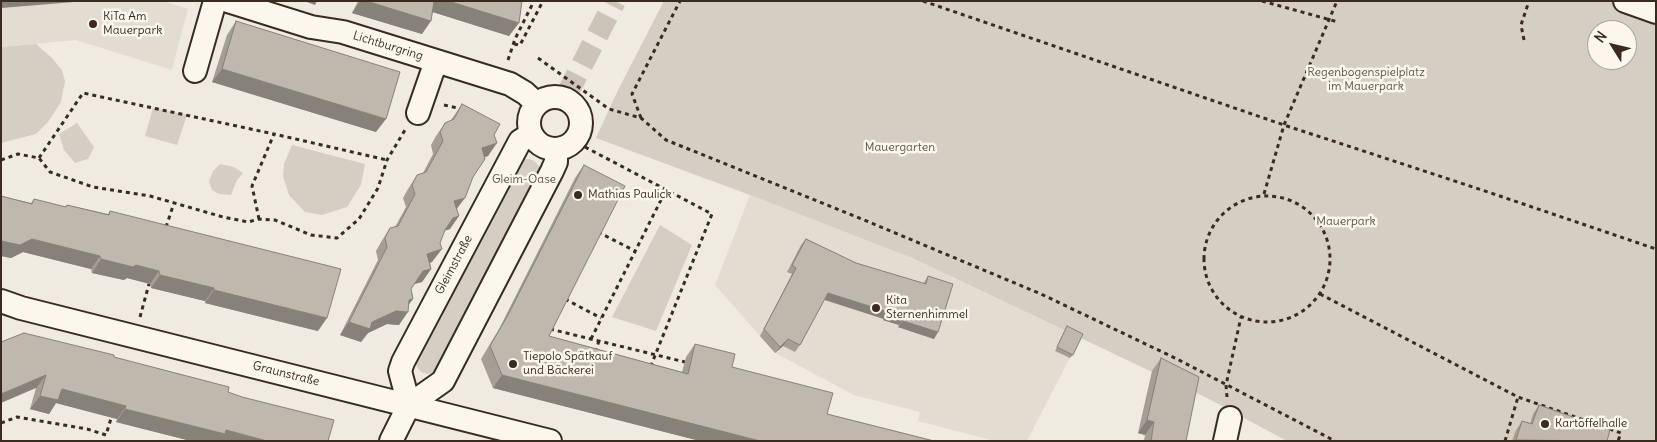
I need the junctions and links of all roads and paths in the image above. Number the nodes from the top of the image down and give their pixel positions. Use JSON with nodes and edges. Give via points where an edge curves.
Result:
{"nodes":[{"id":1,"x":534,"y":1,"type":"edge"},
{"id":2,"x":542,"y":1,"type":"edge"},
{"id":3,"x":680,"y":1,"type":"edge"},
{"id":4,"x":923,"y":1,"type":"edge"},
{"id":5,"x":1262,"y":1,"type":"edge"},
{"id":6,"x":1337,"y":1,"type":"edge"},
{"id":7,"x":1529,"y":1,"type":"edge"},
{"id":8,"x":1625,"y":1,"type":"edge"},
{"id":9,"x":227,"y":2,"type":"edge"},
{"id":10,"x":1656,"y":12,"type":"edge"},
{"id":11,"x":1329,"y":19,"type":"junction"},
{"id":12,"x":1338,"y":22,"type":"dead end"},
{"id":13,"x":1524,"y":40,"type":"dead end"},
{"id":14,"x":514,"y":44,"type":"junction"},
{"id":15,"x":538,"y":58,"type":"dead end"},
{"id":16,"x":436,"y":61,"type":"junction"},
{"id":17,"x":508,"y":61,"type":"dead end"},
{"id":18,"x":195,"y":70,"type":"dead end"},
{"id":19,"x":537,"y":104,"type":"junction"},
{"id":20,"x":466,"y":111,"type":"edge"},
{"id":21,"x":418,"y":113,"type":"junction"},
{"id":22,"x":641,"y":118,"type":"junction"},
{"id":23,"x":1284,"y":125,"type":"junction"},
{"id":24,"x":274,"y":134,"type":"junction"},
{"id":25,"x":531,"y":134,"type":"junction"},
{"id":26,"x":585,"y":147,"type":"dead end"},
{"id":27,"x":556,"y":149,"type":"junction"},
{"id":28,"x":39,"y":158,"type":"junction"},
{"id":29,"x":1,"y":160,"type":"edge"},
{"id":30,"x":387,"y":160,"type":"junction"},
{"id":31,"x":666,"y":190,"type":"junction"},
{"id":32,"x":1264,"y":194,"type":"junction"},
{"id":33,"x":174,"y":203,"type":"junction"},
{"id":34,"x":259,"y":219,"type":"junction"},
{"id":35,"x":165,"y":231,"type":"edge"},
{"id":36,"x":598,"y":232,"type":"edge"},
{"id":37,"x":1656,"y":249,"type":"edge"},
{"id":38,"x":636,"y":251,"type":"junction"},
{"id":39,"x":148,"y":284,"type":"edge"},
{"id":40,"x":1320,"y":294,"type":"junction"},
{"id":41,"x":565,"y":299,"type":"edge"},
{"id":42,"x":8,"y":308,"type":"edge"},
{"id":43,"x":1241,"y":317,"type":"junction"},
{"id":44,"x":601,"y":318,"type":"junction"},
{"id":45,"x":550,"y":329,"type":"edge"},
{"id":46,"x":135,"y":337,"type":"junction"},
{"id":47,"x":591,"y":339,"type":"junction"},
{"id":48,"x":599,"y":341,"type":"junction"},
{"id":49,"x":593,"y":355,"type":"edge"},
{"id":50,"x":655,"y":355,"type":"junction"},
{"id":51,"x":685,"y":362,"type":"dead end"},
{"id":52,"x":649,"y":370,"type":"edge"},
{"id":53,"x":1226,"y":385,"type":"junction"},
{"id":54,"x":1518,"y":397,"type":"junction"},
{"id":55,"x":410,"y":405,"type":"junction"},
{"id":56,"x":113,"y":412,"type":"edge"},
{"id":57,"x":1230,"y":418,"type":"joint"},
{"id":58,"x":1,"y":424,"type":"edge"},
{"id":59,"x":106,"y":435,"type":"junction"},
{"id":60,"x":104,"y":441,"type":"edge"},
{"id":61,"x":391,"y":441,"type":"edge"},
{"id":62,"x":550,"y":441,"type":"edge"},
{"id":63,"x":1225,"y":441,"type":"edge"},
{"id":64,"x":1335,"y":441,"type":"edge"},
{"id":65,"x":1504,"y":441,"type":"edge"},
{"id":66,"x":1618,"y":441,"type":"edge"}],
"edges":[{"from":1,"to":14,"type":"path"},
{"from":2,"to":14,"type":"path","via":[[520,45]]},
{"from":3,"to":22,"type":"path","via":[[632,94]]},
{"from":4,"to":23,"type":"path"},
{"from":5,"to":11,"type":"path"},
{"from":6,"to":11,"type":"path"},
{"from":7,"to":13,"type":"path","via":[[1521,25]]},
{"from":8,"to":10,"type":"street"},
{"from":9,"to":16,"type":"street","name":"Lichtburgring","via":[[311,28],[343,32]]},
{"from":9,"to":18,"type":"street"},
{"from":11,"to":12,"type":"path"},
{"from":11,"to":23,"type":"path"},
{"from":14,"to":17,"type":"path"},
{"from":15,"to":22,"type":"path","via":[[609,109]]},
{"from":16,"to":19,"type":"street","name":"Lichtburgring","via":[[510,84]]},
{"from":16,"to":21,"type":"street"},
{"from":19,"to":25,"type":"street","via":[[529,118]]},
{"from":19,"to":27,"type":"street","via":[[566,96],[578,110],[578,135],[565,147]]},
{"from":20,"to":21,"type":"path","via":[[440,104]]},
{"from":21,"to":30,"type":"path"},
{"from":22,"to":53,"type":"path","via":[[666,140],[1041,294]]},
{"from":23,"to":32,"type":"path"},
{"from":23,"to":37,"type":"path"},
{"from":24,"to":28,"type":"path","via":[[83,93]]},
{"from":24,"to":30,"type":"path"},
{"from":24,"to":34,"type":"path","via":[[252,186]]},
{"from":25,"to":27,"type":"street","via":[[542,145]]},
{"from":25,"to":55,"type":"street","name":"Gleimstraße","via":[[520,141],[403,362],[400,371]]},
{"from":26,"to":31,"type":"path"},
{"from":27,"to":55,"type":"street","via":[[552,171],[443,380]]},
{"from":28,"to":29,"type":"path","via":[[18,154]]},
{"from":28,"to":33,"type":"path","via":[[50,172],[93,186]]},
{"from":30,"to":34,"type":"path","via":[[378,188],[359,219],[337,238],[311,235],[275,220]]},
{"from":31,"to":38,"type":"path"},
{"from":31,"to":50,"type":"path","via":[[712,214]]},
{"from":32,"to":40,"type":"path","via":[[1293,201],[1307,209],[1326,234],[1330,265],[1328,279]]},
{"from":32,"to":43,"type":"path","via":[[1251,196],[1228,208],[1211,228],[1205,247],[1204,266],[1213,291],[1225,306]]},
{"from":33,"to":34,"type":"path","via":[[248,222]]},
{"from":33,"to":35,"type":"path"},
{"from":36,"to":38,"type":"path"},
{"from":38,"to":44,"type":"path"},
{"from":39,"to":46,"type":"path"},
{"from":40,"to":43,"type":"path","via":[[1304,310],[1285,320],[1262,322]]},
{"from":40,"to":54,"type":"path"},
{"from":41,"to":44,"type":"path"},
{"from":42,"to":46,"type":"street","name":"Graunstraße"},
{"from":43,"to":53,"type":"path"},
{"from":44,"to":47,"type":"path"},
{"from":45,"to":47,"type":"path"},
{"from":46,"to":55,"type":"street","name":"Graunstraße"},
{"from":47,"to":48,"type":"path"},
{"from":48,"to":49,"type":"path"},
{"from":48,"to":50,"type":"path"},
{"from":50,"to":51,"type":"path"},
{"from":50,"to":52,"type":"path"},
{"from":53,"to":57,"type":"path"},
{"from":53,"to":64,"type":"path"},
{"from":54,"to":65,"type":"path"},
{"from":54,"to":66,"type":"path","via":[[1621,433]]},
{"from":55,"to":61,"type":"street"},
{"from":55,"to":62,"type":"street","name":"Graunstraße"},
{"from":56,"to":59,"type":"path"},
{"from":57,"to":63,"type":"street"},
{"from":58,"to":59,"type":"path","via":[[17,417]]},
{"from":59,"to":60,"type":"path"}]}
